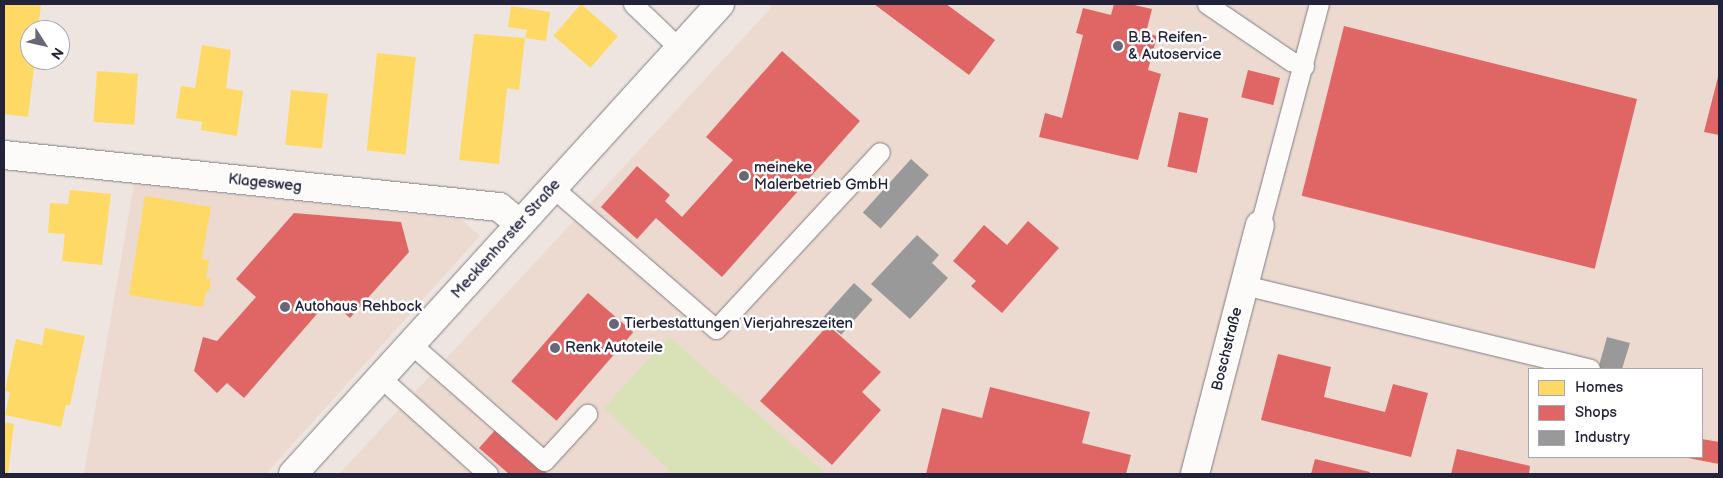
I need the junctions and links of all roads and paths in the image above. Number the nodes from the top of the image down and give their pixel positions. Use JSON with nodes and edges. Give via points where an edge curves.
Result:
{"nodes":[{"id":1,"x":634,"y":4,"type":"edge"},
{"id":2,"x":720,"y":4,"type":"edge"},
{"id":3,"x":1207,"y":4,"type":"edge"},
{"id":4,"x":1319,"y":4,"type":"edge"},
{"id":5,"x":680,"y":48,"type":"junction"},
{"id":6,"x":1304,"y":66,"type":"junction"},
{"id":7,"x":880,"y":152,"type":"dead end"},
{"id":8,"x":4,"y":156,"type":"edge"},
{"id":9,"x":552,"y":187,"type":"junction"},
{"id":10,"x":520,"y":224,"type":"junction"},
{"id":11,"x":1260,"y":224,"type":"joint"},
{"id":12,"x":1244,"y":285,"type":"junction"},
{"id":13,"x":411,"y":344,"type":"junction"},
{"id":14,"x":1586,"y":368,"type":"edge"},
{"id":15,"x":381,"y":378,"type":"junction"},
{"id":16,"x":587,"y":414,"type":"dead end"},
{"id":17,"x":293,"y":474,"type":"edge"},
{"id":18,"x":488,"y":474,"type":"edge"},
{"id":19,"x":1195,"y":474,"type":"edge"}],
"edges":[{"from":1,"to":5,"type":"lane"},
{"from":2,"to":5,"type":"street","name":"Mecklenhorster Straße"},
{"from":3,"to":6,"type":"lane","via":[[1291,62]]},
{"from":4,"to":6,"type":"lane"},
{"from":5,"to":9,"type":"street","name":"Mecklenhorster Straße"},
{"from":6,"to":11,"type":"lane"},
{"from":7,"to":9,"type":"lane","via":[[716,329]]},
{"from":8,"to":10,"type":"street","name":"Klagesweg","via":[[499,207]]},
{"from":9,"to":10,"type":"street","name":"Mecklenhorster Straße"},
{"from":10,"to":13,"type":"street","name":"Mecklenhorster Straße"},
{"from":11,"to":12,"type":"street","name":"Boschstraße"},
{"from":12,"to":14,"type":"lane"},
{"from":12,"to":19,"type":"street","name":"Boschstraße"},
{"from":13,"to":15,"type":"street","name":"Mecklenhorster Straße"},
{"from":13,"to":16,"type":"lane","via":[[544,461]]},
{"from":15,"to":17,"type":"street","name":"Mecklenhorster Straße"},
{"from":15,"to":18,"type":"lane"}]}
